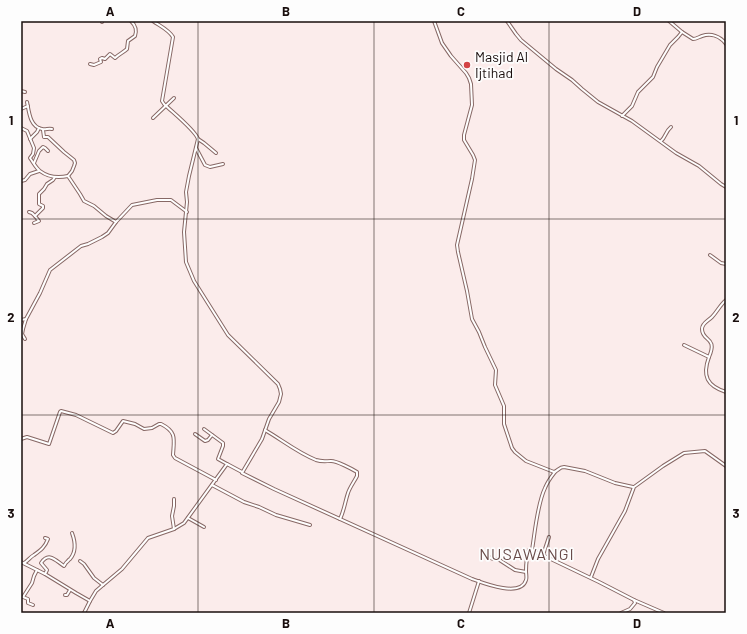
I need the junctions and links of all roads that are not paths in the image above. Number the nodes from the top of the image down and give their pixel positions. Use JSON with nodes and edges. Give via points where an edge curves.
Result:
{"nodes":[{"id":1,"x":131,"y":21,"type":"edge"},
{"id":2,"x":137,"y":21,"type":"edge"},
{"id":3,"x":153,"y":21,"type":"edge"},
{"id":4,"x":434,"y":21,"type":"edge"},
{"id":5,"x":507,"y":21,"type":"edge"},
{"id":6,"x":669,"y":21,"type":"edge"},
{"id":7,"x":134,"y":24,"type":"junction"},
{"id":8,"x":682,"y":32,"type":"junction"},
{"id":9,"x":726,"y":44,"type":"edge"},
{"id":10,"x":90,"y":64,"type":"dead end"},
{"id":11,"x":21,"y":91,"type":"edge"},
{"id":12,"x":25,"y":92,"type":"dead end"},
{"id":13,"x":174,"y":98,"type":"dead end"},
{"id":14,"x":27,"y":102,"type":"dead end"},
{"id":15,"x":28,"y":106,"type":"junction"},
{"id":16,"x":166,"y":106,"type":"junction"},
{"id":17,"x":21,"y":109,"type":"edge"},
{"id":18,"x":622,"y":116,"type":"junction"},
{"id":19,"x":153,"y":118,"type":"dead end"},
{"id":20,"x":671,"y":127,"type":"dead end"},
{"id":21,"x":21,"y":128,"type":"edge"},
{"id":22,"x":39,"y":128,"type":"junction"},
{"id":23,"x":52,"y":129,"type":"dead end"},
{"id":24,"x":43,"y":130,"type":"junction"},
{"id":25,"x":30,"y":139,"type":"junction"},
{"id":26,"x":198,"y":139,"type":"junction"},
{"id":27,"x":661,"y":142,"type":"junction"},
{"id":28,"x":196,"y":147,"type":"junction"},
{"id":29,"x":48,"y":152,"type":"dead end"},
{"id":30,"x":216,"y":153,"type":"dead end"},
{"id":31,"x":34,"y":163,"type":"junction"},
{"id":32,"x":223,"y":164,"type":"dead end"},
{"id":33,"x":40,"y":171,"type":"junction"},
{"id":34,"x":68,"y":176,"type":"junction"},
{"id":35,"x":55,"y":177,"type":"junction"},
{"id":36,"x":21,"y":181,"type":"edge"},
{"id":37,"x":726,"y":187,"type":"edge"},
{"id":38,"x":29,"y":212,"type":"dead end"},
{"id":39,"x":187,"y":212,"type":"junction"},
{"id":40,"x":35,"y":216,"type":"junction"},
{"id":41,"x":116,"y":222,"type":"junction"},
{"id":42,"x":34,"y":223,"type":"dead end"},
{"id":43,"x":710,"y":255,"type":"dead end"},
{"id":44,"x":726,"y":264,"type":"edge"},
{"id":45,"x":726,"y":300,"type":"edge"},
{"id":46,"x":26,"y":319,"type":"junction"},
{"id":47,"x":21,"y":320,"type":"edge"},
{"id":48,"x":25,"y":339,"type":"dead end"},
{"id":49,"x":684,"y":345,"type":"dead end"},
{"id":50,"x":708,"y":357,"type":"junction"},
{"id":51,"x":726,"y":392,"type":"edge"},
{"id":52,"x":204,"y":429,"type":"dead end"},
{"id":53,"x":266,"y":430,"type":"junction"},
{"id":54,"x":195,"y":434,"type":"dead end"},
{"id":55,"x":212,"y":435,"type":"junction"},
{"id":56,"x":21,"y":440,"type":"edge"},
{"id":57,"x":227,"y":464,"type":"junction"},
{"id":58,"x":726,"y":466,"type":"edge"},
{"id":59,"x":555,"y":472,"type":"junction"},
{"id":60,"x":242,"y":473,"type":"junction"},
{"id":61,"x":216,"y":480,"type":"junction"},
{"id":62,"x":212,"y":485,"type":"junction"},
{"id":63,"x":633,"y":487,"type":"junction"},
{"id":64,"x":174,"y":499,"type":"dead end"},
{"id":65,"x":188,"y":518,"type":"junction"},
{"id":66,"x":340,"y":519,"type":"junction"},
{"id":67,"x":310,"y":525,"type":"dead end"},
{"id":68,"x":204,"y":527,"type":"dead end"},
{"id":69,"x":174,"y":529,"type":"junction"},
{"id":70,"x":72,"y":534,"type":"dead end"},
{"id":71,"x":549,"y":537,"type":"dead end"},
{"id":72,"x":45,"y":538,"type":"dead end"},
{"id":73,"x":532,"y":550,"type":"junction"},
{"id":74,"x":543,"y":555,"type":"junction"},
{"id":75,"x":487,"y":556,"type":"dead end"},
{"id":76,"x":80,"y":561,"type":"dead end"},
{"id":77,"x":22,"y":563,"type":"edge"},
{"id":78,"x":37,"y":570,"type":"junction"},
{"id":79,"x":526,"y":572,"type":"junction"},
{"id":80,"x":45,"y":574,"type":"junction"},
{"id":81,"x":591,"y":578,"type":"junction"},
{"id":82,"x":479,"y":581,"type":"junction"},
{"id":83,"x":103,"y":585,"type":"junction"},
{"id":84,"x":70,"y":590,"type":"junction"},
{"id":85,"x":65,"y":594,"type":"dead end"},
{"id":86,"x":90,"y":600,"type":"junction"},
{"id":87,"x":634,"y":600,"type":"junction"},
{"id":88,"x":33,"y":604,"type":"dead end"},
{"id":89,"x":469,"y":612,"type":"edge"},
{"id":90,"x":84,"y":613,"type":"edge"},
{"id":91,"x":621,"y":613,"type":"edge"},
{"id":92,"x":664,"y":613,"type":"edge"}],
"edges":[{"from":1,"to":7,"type":"street"},
{"from":2,"to":7,"type":"street"},
{"from":3,"to":16,"type":"street","via":[[173,38],[162,99]]},
{"from":4,"to":59,"type":"street","via":[[442,43],[466,73],[471,84],[472,105],[464,140],[475,160],[457,245],[471,316],[496,368],[495,385],[504,406],[504,424],[514,452],[526,461]]},
{"from":5,"to":18,"type":"street","via":[[521,40],[541,57],[598,102]]},
{"from":6,"to":8,"type":"street"},
{"from":7,"to":10,"type":"street","via":[[136,34],[128,41],[125,51],[115,58],[110,54],[105,59],[100,59],[101,62]]},
{"from":8,"to":9,"type":"street","via":[[693,39],[707,35],[715,36]]},
{"from":8,"to":18,"type":"street","via":[[670,45],[653,77],[638,92],[632,106]]},
{"from":11,"to":12,"type":"street"},
{"from":13,"to":16,"type":"street"},
{"from":14,"to":15,"type":"street"},
{"from":15,"to":17,"type":"street"},
{"from":15,"to":22,"type":"street","via":[[32,122]]},
{"from":16,"to":19,"type":"street"},
{"from":16,"to":26,"type":"street"},
{"from":18,"to":27,"type":"street"},
{"from":20,"to":27,"type":"street"},
{"from":21,"to":25,"type":"street","via":[[27,131]]},
{"from":22,"to":24,"type":"street"},
{"from":22,"to":25,"type":"street"},
{"from":23,"to":24,"type":"street"},
{"from":24,"to":34,"type":"street","via":[[44,137],[74,160],[74,166]]},
{"from":25,"to":31,"type":"street","via":[[34,148],[30,158]]},
{"from":26,"to":28,"type":"street"},
{"from":26,"to":30,"type":"street"},
{"from":27,"to":37,"type":"street"},
{"from":28,"to":32,"type":"street","via":[[205,165],[210,167]]},
{"from":28,"to":39,"type":"street","via":[[186,192]]},
{"from":29,"to":31,"type":"street","via":[[44,147],[39,151]]},
{"from":31,"to":33,"type":"street"},
{"from":33,"to":35,"type":"street"},
{"from":33,"to":36,"type":"street","via":[[30,174]]},
{"from":34,"to":35,"type":"street"},
{"from":34,"to":41,"type":"street","via":[[84,201]]},
{"from":35,"to":40,"type":"street","via":[[39,194],[39,204],[43,208]]},
{"from":38,"to":40,"type":"street"},
{"from":39,"to":41,"type":"street","via":[[171,200],[157,200],[132,205]]},
{"from":39,"to":53,"type":"street","via":[[184,232],[185,256],[194,282],[228,335],[280,388],[279,402]]},
{"from":40,"to":42,"type":"street","via":[[40,221]]},
{"from":41,"to":46,"type":"street","via":[[108,233],[80,246],[50,270]]},
{"from":43,"to":44,"type":"street"},
{"from":45,"to":50,"type":"street","via":[[703,324],[702,329],[712,345]]},
{"from":46,"to":47,"type":"street"},
{"from":46,"to":48,"type":"street","via":[[22,334]]},
{"from":49,"to":50,"type":"street"},
{"from":50,"to":51,"type":"street","via":[[706,377],[718,390]]},
{"from":52,"to":55,"type":"street"},
{"from":53,"to":60,"type":"street"},
{"from":53,"to":66,"type":"street","via":[[314,459],[338,462],[357,472],[358,476],[350,487]]},
{"from":54,"to":55,"type":"street","via":[[205,441]]},
{"from":55,"to":57,"type":"street","via":[[223,444],[218,459]]},
{"from":56,"to":61,"type":"street","via":[[28,437],[49,444],[62,411],[76,415],[113,434],[123,421],[144,429],[163,424],[174,436],[174,457]]},
{"from":57,"to":60,"type":"street"},
{"from":57,"to":61,"type":"street"},
{"from":58,"to":63,"type":"street","via":[[703,451],[684,453]]},
{"from":59,"to":63,"type":"street","via":[[564,467],[585,471]]},
{"from":59,"to":73,"type":"street","via":[[542,496]]},
{"from":60,"to":66,"type":"street"},
{"from":61,"to":62,"type":"street"},
{"from":62,"to":65,"type":"street"},
{"from":62,"to":67,"type":"street","via":[[244,502]]},
{"from":63,"to":81,"type":"street","via":[[625,511],[598,559]]},
{"from":64,"to":69,"type":"street"},
{"from":65,"to":68,"type":"street"},
{"from":65,"to":69,"type":"street"},
{"from":66,"to":82,"type":"street"},
{"from":69,"to":83,"type":"street","via":[[148,538],[122,569]]},
{"from":70,"to":80,"type":"street","via":[[75,545],[71,558],[64,566],[54,558],[45,558],[41,563],[47,570]]},
{"from":71,"to":74,"type":"street"},
{"from":72,"to":77,"type":"street","via":[[48,539],[45,546]]},
{"from":73,"to":74,"type":"street"},
{"from":73,"to":79,"type":"street","via":[[528,551]]},
{"from":74,"to":81,"type":"street"},
{"from":75,"to":79,"type":"street","via":[[498,559],[515,570]]},
{"from":76,"to":83,"type":"street"},
{"from":77,"to":78,"type":"street"},
{"from":78,"to":80,"type":"street"},
{"from":78,"to":88,"type":"street","via":[[23,597],[28,599],[28,603]]},
{"from":79,"to":82,"type":"street","via":[[524,584],[513,590]]},
{"from":80,"to":84,"type":"street"},
{"from":81,"to":87,"type":"street"},
{"from":82,"to":89,"type":"street"},
{"from":83,"to":86,"type":"street"},
{"from":84,"to":85,"type":"street","via":[[67,595]]},
{"from":84,"to":86,"type":"street"},
{"from":86,"to":90,"type":"street"},
{"from":87,"to":91,"type":"street","via":[[635,603],[630,609]]},
{"from":87,"to":92,"type":"street"}]}
